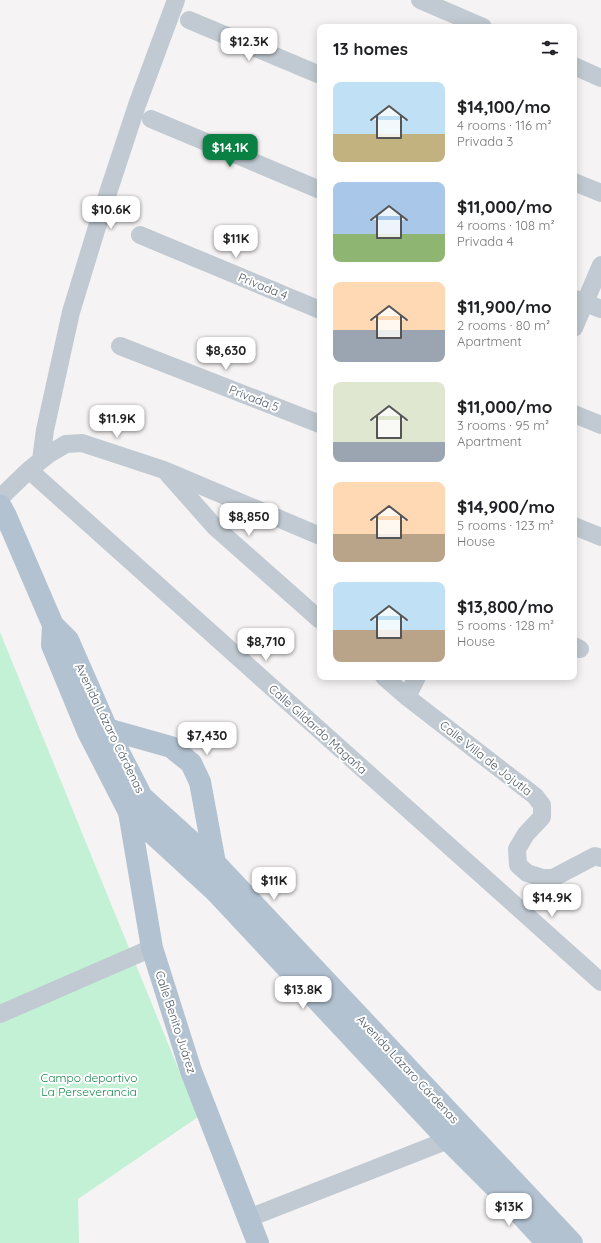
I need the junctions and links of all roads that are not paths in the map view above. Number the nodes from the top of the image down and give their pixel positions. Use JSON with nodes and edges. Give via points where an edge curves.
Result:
{"nodes":[{"id":1,"x":176,"y":0,"type":"edge"},
{"id":2,"x":420,"y":0,"type":"edge"},
{"id":3,"x":189,"y":20,"type":"dead end"},
{"id":4,"x":476,"y":24,"type":"edge"},
{"id":5,"x":577,"y":67,"type":"edge"},
{"id":6,"x":317,"y":74,"type":"edge"},
{"id":7,"x":601,"y":78,"type":"edge"},
{"id":8,"x":152,"y":119,"type":"dead end"},
{"id":9,"x":577,"y":183,"type":"edge"},
{"id":10,"x":317,"y":189,"type":"edge"},
{"id":11,"x":601,"y":193,"type":"edge"},
{"id":12,"x":140,"y":235,"type":"dead end"},
{"id":13,"x":601,"y":265,"type":"edge"},
{"id":14,"x":587,"y":304,"type":"edge"},
{"id":15,"x":317,"y":309,"type":"edge"},
{"id":16,"x":577,"y":322,"type":"edge"},
{"id":17,"x":120,"y":346,"type":"dead end"},
{"id":18,"x":577,"y":415,"type":"edge"},
{"id":19,"x":317,"y":423,"type":"edge"},
{"id":20,"x":601,"y":425,"type":"edge"},
{"id":21,"x":35,"y":465,"type":"junction"},
{"id":22,"x":164,"y":470,"type":"junction"},
{"id":23,"x":2,"y":509,"type":"edge"},
{"id":24,"x":577,"y":527,"type":"edge"},
{"id":25,"x":317,"y":535,"type":"edge"},
{"id":26,"x":601,"y":537,"type":"edge"},
{"id":27,"x":317,"y":617,"type":"edge"},
{"id":28,"x":387,"y":680,"type":"edge"},
{"id":29,"x":416,"y":680,"type":"edge"},
{"id":30,"x":407,"y":697,"type":"junction"},
{"id":31,"x":98,"y":730,"type":"junction"},
{"id":32,"x":136,"y":804,"type":"junction"},
{"id":33,"x":601,"y":858,"type":"edge"},
{"id":34,"x":215,"y":863,"type":"junction"},
{"id":35,"x":152,"y":948,"type":"junction"},
{"id":36,"x":601,"y":982,"type":"edge"},
{"id":37,"x":0,"y":1014,"type":"edge"},
{"id":38,"x":456,"y":1134,"type":"junction"},
{"id":39,"x":503,"y":1182,"type":"junction"},
{"id":40,"x":249,"y":1218,"type":"junction"},
{"id":41,"x":258,"y":1243,"type":"edge"},
{"id":42,"x":547,"y":1243,"type":"edge"},
{"id":43,"x":572,"y":1243,"type":"edge"}],
"edges":[{"from":1,"to":21,"type":"street","via":[[137,105],[71,312]]},
{"from":2,"to":4,"type":"street"},
{"from":3,"to":6,"type":"street"},
{"from":5,"to":7,"type":"street"},
{"from":8,"to":10,"type":"street"},
{"from":9,"to":11,"type":"street"},
{"from":12,"to":15,"type":"street","name":"Privada 4"},
{"from":13,"to":14,"type":"street"},
{"from":14,"to":16,"type":"street"},
{"from":17,"to":19,"type":"street","name":"Privada 5"},
{"from":18,"to":20,"type":"street"},
{"from":21,"to":22,"type":"street","via":[[66,444],[82,443]]},
{"from":21,"to":23,"type":"street"},
{"from":21,"to":36,"type":"street","name":"Calle Gildardo Magaña"},
{"from":22,"to":25,"type":"street"},
{"from":22,"to":27,"type":"street","via":[[214,526]]},
{"from":23,"to":31,"type":"main road","name":"Avenida Lázaro Cárdenas","via":[[53,625],[68,640]]},
{"from":24,"to":26,"type":"street"},
{"from":28,"to":30,"type":"street","name":"Calle Villa de Jojutla"},
{"from":29,"to":30,"type":"street"},
{"from":30,"to":33,"type":"street","name":"Calle Villa de Jojutla","via":[[535,796],[542,805],[542,817],[526,834],[517,849],[518,865],[527,873],[553,878],[595,856]]},
{"from":31,"to":32,"type":"main road","name":"Avenida Lázaro Cárdenas"},
{"from":31,"to":34,"type":"main road","via":[[170,747],[191,763],[200,782]]},
{"from":32,"to":34,"type":"main road","name":"Avenida Lázaro Cárdenas"},
{"from":32,"to":35,"type":"main road","name":"Calle Benito Juárez"},
{"from":32,"to":38,"type":"main road","name":"Avenida Lázaro Cárdenas","via":[[216,892]]},
{"from":34,"to":38,"type":"main road","name":"Avenida Lázaro Cárdenas"},
{"from":35,"to":37,"type":"street"},
{"from":35,"to":40,"type":"main road","name":"Calle Benito Juárez","via":[[191,1071]]},
{"from":38,"to":39,"type":"main road","name":"Avenida Lázaro Cárdenas"},
{"from":38,"to":40,"type":"street"},
{"from":39,"to":42,"type":"main road","name":"Avenida Lázaro Cárdenas"},
{"from":39,"to":43,"type":"main road","name":"Avenida Lázaro Cárdenas"},
{"from":40,"to":41,"type":"main road","name":"Calle Benito Juárez"}]}
